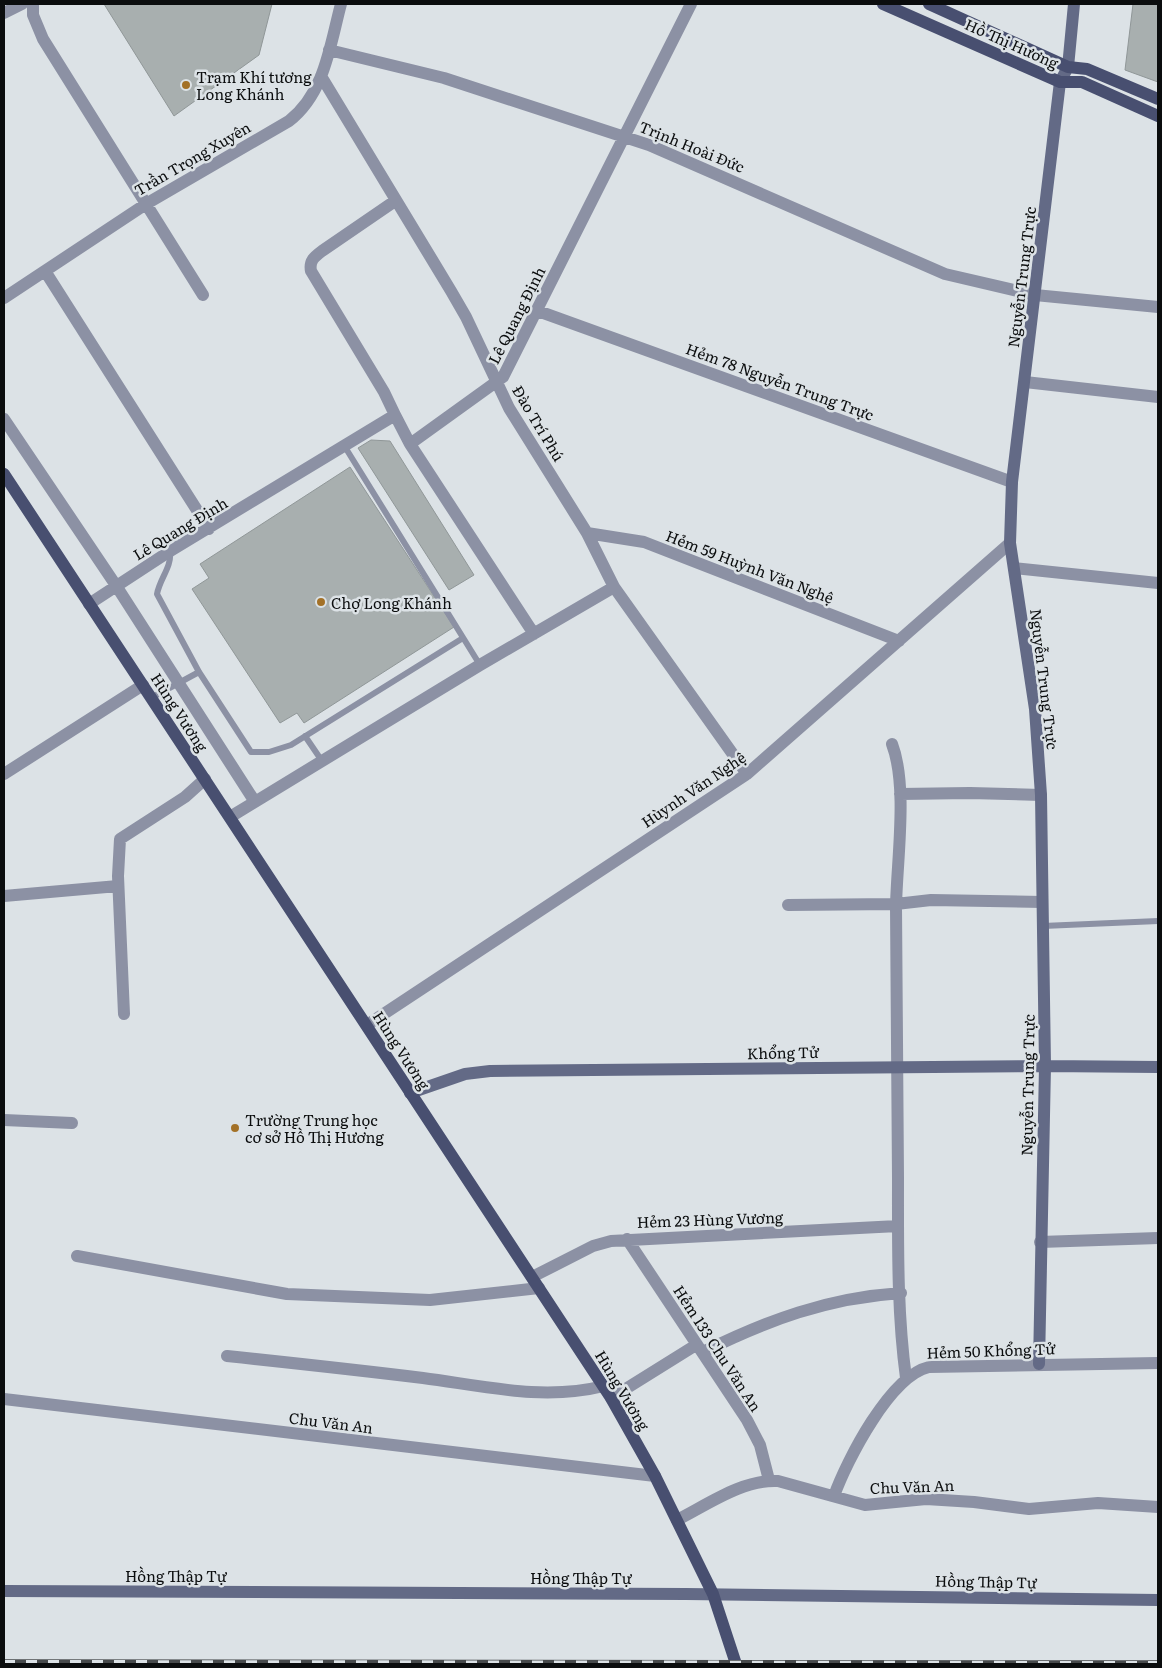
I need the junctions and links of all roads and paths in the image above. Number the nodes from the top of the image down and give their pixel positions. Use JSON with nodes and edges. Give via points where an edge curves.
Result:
{"nodes":[{"id":1,"x":22,"y":4,"type":"edge"},
{"id":2,"x":33,"y":4,"type":"edge"},
{"id":3,"x":341,"y":4,"type":"edge"},
{"id":4,"x":691,"y":4,"type":"edge"},
{"id":5,"x":883,"y":4,"type":"edge"},
{"id":6,"x":929,"y":4,"type":"edge"},
{"id":7,"x":1074,"y":4,"type":"edge"},
{"id":8,"x":4,"y":13,"type":"edge"},
{"id":9,"x":329,"y":50,"type":"junction"},
{"id":10,"x":1068,"y":67,"type":"junction"},
{"id":11,"x":321,"y":76,"type":"junction"},
{"id":12,"x":1060,"y":82,"type":"junction"},
{"id":13,"x":1158,"y":99,"type":"edge"},
{"id":14,"x":1158,"y":116,"type":"edge"},
{"id":15,"x":623,"y":136,"type":"junction"},
{"id":16,"x":395,"y":201,"type":"junction"},
{"id":17,"x":146,"y":204,"type":"junction"},
{"id":18,"x":45,"y":271,"type":"junction"},
{"id":19,"x":203,"y":295,"type":"dead end"},
{"id":20,"x":1035,"y":295,"type":"junction"},
{"id":21,"x":4,"y":298,"type":"edge"},
{"id":22,"x":1158,"y":307,"type":"edge"},
{"id":23,"x":538,"y":311,"type":"junction"},
{"id":24,"x":1025,"y":382,"type":"junction"},
{"id":25,"x":496,"y":383,"type":"junction"},
{"id":26,"x":1158,"y":397,"type":"edge"},
{"id":27,"x":395,"y":415,"type":"junction"},
{"id":28,"x":4,"y":419,"type":"edge"},
{"id":29,"x":410,"y":444,"type":"junction"},
{"id":30,"x":345,"y":447,"type":"junction"},
{"id":31,"x":4,"y":474,"type":"edge"},
{"id":32,"x":1012,"y":482,"type":"junction"},
{"id":33,"x":209,"y":529,"type":"junction"},
{"id":34,"x":587,"y":533,"type":"junction"},
{"id":35,"x":1010,"y":543,"type":"junction"},
{"id":36,"x":170,"y":551,"type":"junction"},
{"id":37,"x":1014,"y":568,"type":"junction"},
{"id":38,"x":1158,"y":583,"type":"edge"},
{"id":39,"x":117,"y":587,"type":"junction"},
{"id":40,"x":614,"y":587,"type":"junction"},
{"id":41,"x":90,"y":604,"type":"junction"},
{"id":42,"x":534,"y":634,"type":"junction"},
{"id":43,"x":463,"y":638,"type":"junction"},
{"id":44,"x":899,"y":641,"type":"junction"},
{"id":45,"x":480,"y":665,"type":"junction"},
{"id":46,"x":199,"y":672,"type":"junction"},
{"id":47,"x":179,"y":683,"type":"junction"},
{"id":48,"x":143,"y":685,"type":"junction"},
{"id":49,"x":152,"y":698,"type":"junction"},
{"id":50,"x":305,"y":736,"type":"junction"},
{"id":51,"x":892,"y":744,"type":"dead end"},
{"id":52,"x":322,"y":761,"type":"junction"},
{"id":53,"x":4,"y":774,"type":"edge"},
{"id":54,"x":747,"y":774,"type":"junction"},
{"id":55,"x":205,"y":780,"type":"junction"},
{"id":56,"x":900,"y":794,"type":"junction"},
{"id":57,"x":1040,"y":795,"type":"junction"},
{"id":58,"x":255,"y":802,"type":"junction"},
{"id":59,"x":230,"y":817,"type":"junction"},
{"id":60,"x":118,"y":886,"type":"junction"},
{"id":61,"x":4,"y":896,"type":"edge"},
{"id":62,"x":1042,"y":902,"type":"junction"},
{"id":63,"x":896,"y":904,"type":"junction"},
{"id":64,"x":788,"y":905,"type":"dead end"},
{"id":65,"x":1158,"y":921,"type":"edge"},
{"id":66,"x":1043,"y":926,"type":"junction"},
{"id":67,"x":124,"y":1014,"type":"dead end"},
{"id":68,"x":367,"y":1025,"type":"junction"},
{"id":69,"x":1045,"y":1066,"type":"junction"},
{"id":70,"x":896,"y":1068,"type":"junction"},
{"id":71,"x":1158,"y":1068,"type":"edge"},
{"id":72,"x":410,"y":1093,"type":"junction"},
{"id":73,"x":4,"y":1120,"type":"edge"},
{"id":74,"x":72,"y":1123,"type":"dead end"},
{"id":75,"x":898,"y":1226,"type":"junction"},
{"id":76,"x":1158,"y":1238,"type":"edge"},
{"id":77,"x":627,"y":1239,"type":"junction"},
{"id":78,"x":1040,"y":1242,"type":"junction"},
{"id":79,"x":76,"y":1256,"type":"dead end"},
{"id":80,"x":532,"y":1277,"type":"junction"},
{"id":81,"x":539,"y":1288,"type":"junction"},
{"id":82,"x":901,"y":1293,"type":"junction"},
{"id":83,"x":700,"y":1349,"type":"junction"},
{"id":84,"x":228,"y":1356,"type":"dead end"},
{"id":85,"x":1158,"y":1363,"type":"edge"},
{"id":86,"x":1039,"y":1364,"type":"junction"},
{"id":87,"x":906,"y":1378,"type":"junction"},
{"id":88,"x":604,"y":1386,"type":"junction"},
{"id":89,"x":611,"y":1398,"type":"junction"},
{"id":90,"x":4,"y":1400,"type":"edge"},
{"id":91,"x":655,"y":1476,"type":"junction"},
{"id":92,"x":769,"y":1480,"type":"junction"},
{"id":93,"x":834,"y":1496,"type":"junction"},
{"id":94,"x":1158,"y":1507,"type":"edge"},
{"id":95,"x":677,"y":1520,"type":"junction"},
{"id":96,"x":4,"y":1591,"type":"edge"},
{"id":97,"x":713,"y":1594,"type":"junction"},
{"id":98,"x":1158,"y":1600,"type":"edge"},
{"id":99,"x":736,"y":1664,"type":"edge"}],
"edges":[{"from":1,"to":8,"type":"street"},
{"from":2,"to":17,"type":"street","via":[[33,15],[43,39]]},
{"from":3,"to":9,"type":"street","name":"Trần Trọng Xuyên"},
{"from":4,"to":15,"type":"street","name":"Lê Quang Định"},
{"from":5,"to":12,"type":"main road","name":"Hồ Thị Hương"},
{"from":6,"to":10,"type":"main road","name":"Hồ Thị Hương"},
{"from":7,"to":10,"type":"street","name":"Nguyễn Trung Trực"},
{"from":9,"to":11,"type":"street","name":"Trần Trọng Xuyên"},
{"from":9,"to":15,"type":"street","name":"Trịnh Hoài Đức","via":[[444,78]]},
{"from":10,"to":12,"type":"street","name":"Nguyễn Trung Trực"},
{"from":10,"to":13,"type":"main road","name":"Hồ Thị Hương","via":[[1087,69]]},
{"from":11,"to":16,"type":"street","name":"Đào Trí Phú"},
{"from":11,"to":17,"type":"street","name":"Trần Trọng Xuyên","via":[[308,104],[289,121]]},
{"from":12,"to":14,"type":"main road","name":"Hồ Thị Hương","via":[[1082,82]]},
{"from":12,"to":20,"type":"street","name":"Nguyễn Trung Trực"},
{"from":15,"to":20,"type":"street","name":"Trịnh Hoài Đức","via":[[732,179],[928,269]]},
{"from":15,"to":23,"type":"street","name":"Lê Quang Định"},
{"from":16,"to":25,"type":"street","name":"Đào Trí Phú","via":[[466,317]]},
{"from":16,"to":27,"type":"street","via":[[312,258],[310,265]]},
{"from":17,"to":18,"type":"street","name":"Trần Trọng Xuyên"},
{"from":17,"to":19,"type":"street"},
{"from":18,"to":21,"type":"street","name":"Trần Trọng Xuyên"},
{"from":18,"to":33,"type":"street"},
{"from":20,"to":22,"type":"street","name":"Trịnh Hoài Đức"},
{"from":20,"to":24,"type":"street","name":"Nguyễn Trung Trực"},
{"from":23,"to":25,"type":"street","name":"Lê Quang Định"},
{"from":23,"to":32,"type":"street","name":"Hẻm 78 Nguyễn Trung Trực"},
{"from":24,"to":26,"type":"street"},
{"from":24,"to":32,"type":"street","name":"Nguyễn Trung Trực"},
{"from":25,"to":29,"type":"street","name":"Lê Quang Định"},
{"from":25,"to":34,"type":"street","name":"Đào Trí Phú"},
{"from":27,"to":29,"type":"street"},
{"from":27,"to":30,"type":"street","name":"Lê Quang Định"},
{"from":28,"to":39,"type":"street"},
{"from":29,"to":42,"type":"street"},
{"from":30,"to":33,"type":"street","name":"Lê Quang Định"},
{"from":30,"to":43,"type":"lane"},
{"from":31,"to":41,"type":"main road","name":"Hùng Vương"},
{"from":32,"to":35,"type":"street","name":"Nguyễn Trung Trực"},
{"from":33,"to":36,"type":"street","name":"Lê Quang Định"},
{"from":34,"to":40,"type":"street","name":"Đào Trí Phú"},
{"from":34,"to":44,"type":"street","name":"Hẻm 59 Huỳnh Văn Nghệ","via":[[644,542]]},
{"from":35,"to":37,"type":"street","name":"Nguyễn Trung Trực"},
{"from":35,"to":44,"type":"street","name":"Hùynh Văn Nghệ"},
{"from":36,"to":39,"type":"street","name":"Lê Quang Định"},
{"from":36,"to":46,"type":"lane","via":[[170,565],[160,581],[157,594]]},
{"from":37,"to":38,"type":"street"},
{"from":37,"to":57,"type":"street","name":"Nguyễn Trung Trực","via":[[1035,709]]},
{"from":39,"to":41,"type":"street","name":"Lê Quang Định"},
{"from":39,"to":47,"type":"street"},
{"from":40,"to":42,"type":"street"},
{"from":40,"to":54,"type":"street","name":"Đào Trí Phú"},
{"from":41,"to":48,"type":"main road","name":"Hùng Vương"},
{"from":42,"to":45,"type":"street"},
{"from":43,"to":45,"type":"lane"},
{"from":43,"to":50,"type":"lane"},
{"from":44,"to":54,"type":"street","name":"Hùynh Văn Nghệ"},
{"from":45,"to":52,"type":"street"},
{"from":46,"to":47,"type":"lane"},
{"from":46,"to":50,"type":"lane","via":[[251,752],[269,752]]},
{"from":47,"to":49,"type":"lane"},
{"from":47,"to":58,"type":"street"},
{"from":48,"to":49,"type":"main road","name":"Hùng Vương"},
{"from":48,"to":53,"type":"street"},
{"from":49,"to":55,"type":"main road","name":"Hùng Vương"},
{"from":50,"to":52,"type":"lane"},
{"from":51,"to":56,"type":"street","via":[[898,760]]},
{"from":52,"to":58,"type":"street"},
{"from":54,"to":68,"type":"street","name":"Hùynh Văn Nghệ"},
{"from":55,"to":59,"type":"main road","name":"Hùng Vương"},
{"from":55,"to":60,"type":"street","via":[[185,797],[120,839]]},
{"from":56,"to":57,"type":"street"},
{"from":56,"to":63,"type":"street"},
{"from":57,"to":62,"type":"street","name":"Nguyễn Trung Trực"},
{"from":58,"to":59,"type":"street"},
{"from":59,"to":68,"type":"main road","name":"Hùng Vương"},
{"from":60,"to":61,"type":"street"},
{"from":60,"to":67,"type":"street"},
{"from":62,"to":63,"type":"street","via":[[931,900]]},
{"from":62,"to":66,"type":"street","name":"Nguyễn Trung Trực"},
{"from":63,"to":64,"type":"street"},
{"from":63,"to":70,"type":"street"},
{"from":65,"to":66,"type":"lane"},
{"from":66,"to":69,"type":"street","name":"Nguyễn Trung Trực"},
{"from":68,"to":72,"type":"main road","name":"Hùng Vương"},
{"from":69,"to":70,"type":"street","name":"Khổng Tử"},
{"from":69,"to":71,"type":"street","name":"Khổng Tử"},
{"from":69,"to":78,"type":"street","name":"Nguyễn Trung Trực"},
{"from":70,"to":72,"type":"street","name":"Khổng Tử","via":[[490,1071],[465,1074]]},
{"from":70,"to":75,"type":"street"},
{"from":72,"to":80,"type":"main road","name":"Hùng Vương"},
{"from":73,"to":74,"type":"street"},
{"from":75,"to":77,"type":"street","name":"Hẻm 23 Hùng Vương"},
{"from":75,"to":82,"type":"street"},
{"from":76,"to":78,"type":"street"},
{"from":77,"to":80,"type":"street","name":"Hẻm 23 Hùng Vương","via":[[594,1246]]},
{"from":77,"to":83,"type":"street","name":"Hẻm 133 Chu Văn An"},
{"from":78,"to":86,"type":"street","name":"Nguyễn Trung Trực"},
{"from":79,"to":81,"type":"street","via":[[288,1294],[430,1300]]},
{"from":80,"to":81,"type":"main road","name":"Hùng Vương"},
{"from":81,"to":88,"type":"main road","name":"Hùng Vương"},
{"from":82,"to":83,"type":"street","via":[[848,1298],[804,1309]]},
{"from":82,"to":87,"type":"street"},
{"from":83,"to":89,"type":"street"},
{"from":83,"to":92,"type":"street","name":"Hẻm 133 Chu Văn An","via":[[755,1435]]},
{"from":84,"to":88,"type":"street","via":[[523,1392],[577,1393]]},
{"from":85,"to":86,"type":"street","name":"Hẻm 50 Khổng Tử"},
{"from":86,"to":87,"type":"street","name":"Hẻm 50 Khổng Tử","via":[[929,1367]]},
{"from":87,"to":93,"type":"street","name":"Hẻm 50 Khổng Tử","via":[[856,1444]]},
{"from":88,"to":89,"type":"main road","name":"Hùng Vương"},
{"from":89,"to":91,"type":"main road","name":"Hùng Vương"},
{"from":90,"to":91,"type":"street","name":"Chu Văn An"},
{"from":91,"to":95,"type":"main road","name":"Hùng Vương"},
{"from":92,"to":93,"type":"street","name":"Chu Văn An"},
{"from":92,"to":95,"type":"street","via":[[734,1491]]},
{"from":93,"to":94,"type":"street","name":"Chu Văn An","via":[[865,1505],[933,1500],[1030,1509],[1098,1503]]},
{"from":95,"to":97,"type":"main road","name":"Hùng Vương"},
{"from":96,"to":97,"type":"street","name":"Hồng Thập Tự"},
{"from":97,"to":98,"type":"street","name":"Hồng Thập Tự"},
{"from":97,"to":99,"type":"main road","name":"Hùng Vương"}]}
